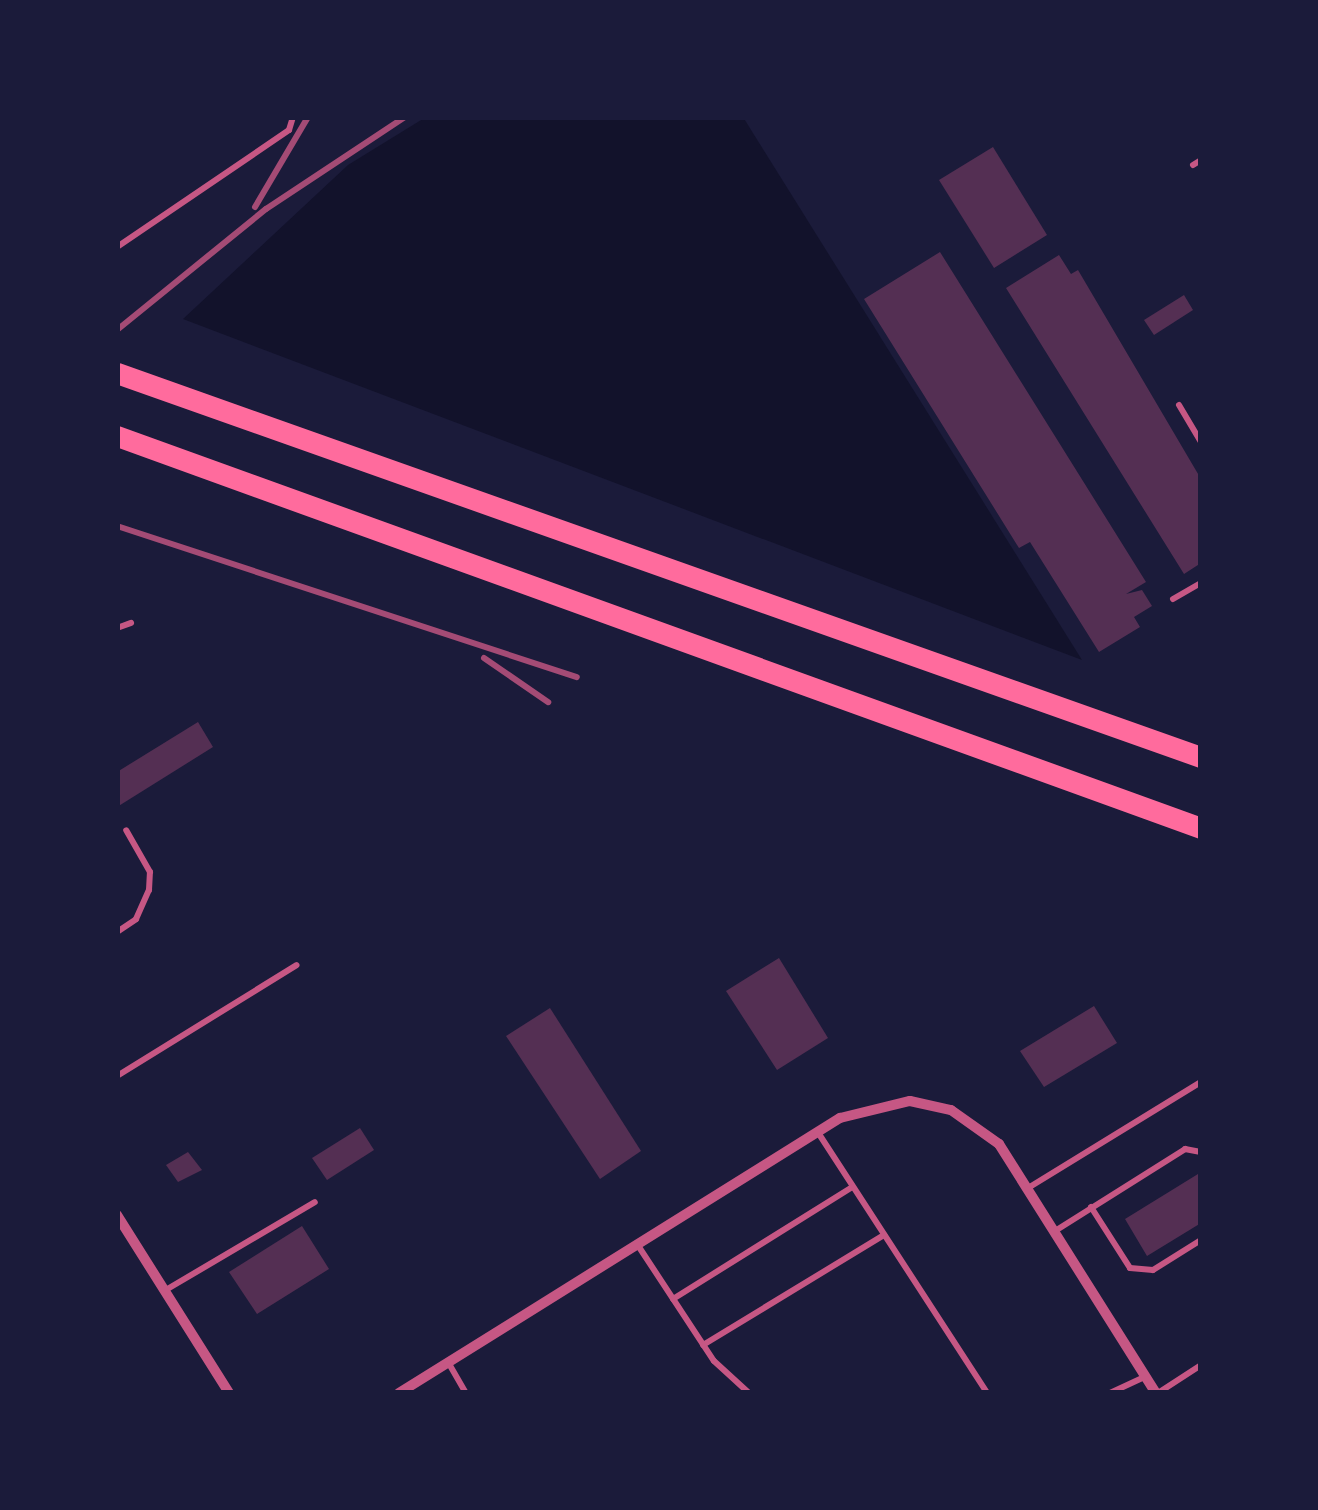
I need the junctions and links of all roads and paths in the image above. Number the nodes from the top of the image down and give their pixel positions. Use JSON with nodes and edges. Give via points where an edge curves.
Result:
{"nodes":[{"id":1,"x":292,"y":117,"type":"edge"},
{"id":2,"x":1201,"y":160,"type":"edge"},
{"id":3,"x":1192,"y":165,"type":"dead end"},
{"id":4,"x":117,"y":248,"type":"edge"},
{"id":5,"x":117,"y":374,"type":"edge"},
{"id":6,"x":1179,"y":404,"type":"dead end"},
{"id":7,"x":117,"y":436,"type":"edge"},
{"id":8,"x":1201,"y":442,"type":"edge"},
{"id":9,"x":1201,"y":583,"type":"edge"},
{"id":10,"x":1173,"y":599,"type":"dead end"},
{"id":11,"x":131,"y":623,"type":"dead end"},
{"id":12,"x":117,"y":628,"type":"edge"},
{"id":13,"x":1201,"y":757,"type":"edge"},
{"id":14,"x":1201,"y":828,"type":"edge"},
{"id":15,"x":126,"y":830,"type":"dead end"},
{"id":16,"x":117,"y":932,"type":"edge"},
{"id":17,"x":297,"y":965,"type":"dead end"},
{"id":18,"x":117,"y":1076,"type":"edge"},
{"id":19,"x":1201,"y":1082,"type":"edge"},
{"id":20,"x":817,"y":1131,"type":"junction"},
{"id":21,"x":1201,"y":1152,"type":"edge"},
{"id":22,"x":852,"y":1187,"type":"junction"},
{"id":23,"x":1028,"y":1188,"type":"junction"},
{"id":24,"x":315,"y":1202,"type":"dead end"},
{"id":25,"x":1091,"y":1207,"type":"junction"},
{"id":26,"x":117,"y":1215,"type":"edge"},
{"id":27,"x":1054,"y":1231,"type":"junction"},
{"id":28,"x":884,"y":1235,"type":"junction"},
{"id":29,"x":1201,"y":1240,"type":"edge"},
{"id":30,"x":637,"y":1244,"type":"junction"},
{"id":31,"x":164,"y":1291,"type":"junction"},
{"id":32,"x":673,"y":1299,"type":"junction"},
{"id":33,"x":703,"y":1345,"type":"junction"},
{"id":34,"x":448,"y":1362,"type":"junction"},
{"id":35,"x":1201,"y":1365,"type":"edge"},
{"id":36,"x":1146,"y":1376,"type":"junction"},
{"id":37,"x":229,"y":1393,"type":"edge"},
{"id":38,"x":398,"y":1393,"type":"edge"},
{"id":39,"x":466,"y":1393,"type":"edge"},
{"id":40,"x":749,"y":1393,"type":"edge"},
{"id":41,"x":987,"y":1393,"type":"edge"},
{"id":42,"x":1110,"y":1393,"type":"edge"},
{"id":43,"x":1157,"y":1393,"type":"edge"}],
"edges":[{"from":1,"to":4,"type":"lane","via":[[289,130]]},
{"from":2,"to":3,"type":"lane"},
{"from":5,"to":13,"type":"highway"},
{"from":6,"to":8,"type":"lane"},
{"from":7,"to":14,"type":"highway"},
{"from":9,"to":10,"type":"lane"},
{"from":11,"to":12,"type":"lane"},
{"from":15,"to":16,"type":"lane","via":[[150,872],[149,890],[136,920]]},
{"from":17,"to":18,"type":"lane"},
{"from":19,"to":23,"type":"lane"},
{"from":20,"to":22,"type":"lane"},
{"from":20,"to":23,"type":"street","via":[[872,1105],[932,1103],[986,1131]]},
{"from":20,"to":30,"type":"street"},
{"from":21,"to":25,"type":"lane","via":[[1185,1149]]},
{"from":22,"to":28,"type":"lane"},
{"from":22,"to":32,"type":"lane"},
{"from":23,"to":27,"type":"street"},
{"from":24,"to":31,"type":"lane"},
{"from":25,"to":27,"type":"lane"},
{"from":25,"to":29,"type":"lane","via":[[1130,1268],[1153,1270]]},
{"from":26,"to":31,"type":"street"},
{"from":27,"to":36,"type":"street"},
{"from":28,"to":33,"type":"lane"},
{"from":28,"to":41,"type":"lane"},
{"from":30,"to":32,"type":"lane"},
{"from":30,"to":34,"type":"street"},
{"from":31,"to":37,"type":"street"},
{"from":32,"to":33,"type":"lane"},
{"from":33,"to":40,"type":"lane"},
{"from":34,"to":38,"type":"street"},
{"from":34,"to":39,"type":"lane"},
{"from":35,"to":43,"type":"lane"},
{"from":36,"to":42,"type":"lane"},
{"from":36,"to":43,"type":"street"}]}
